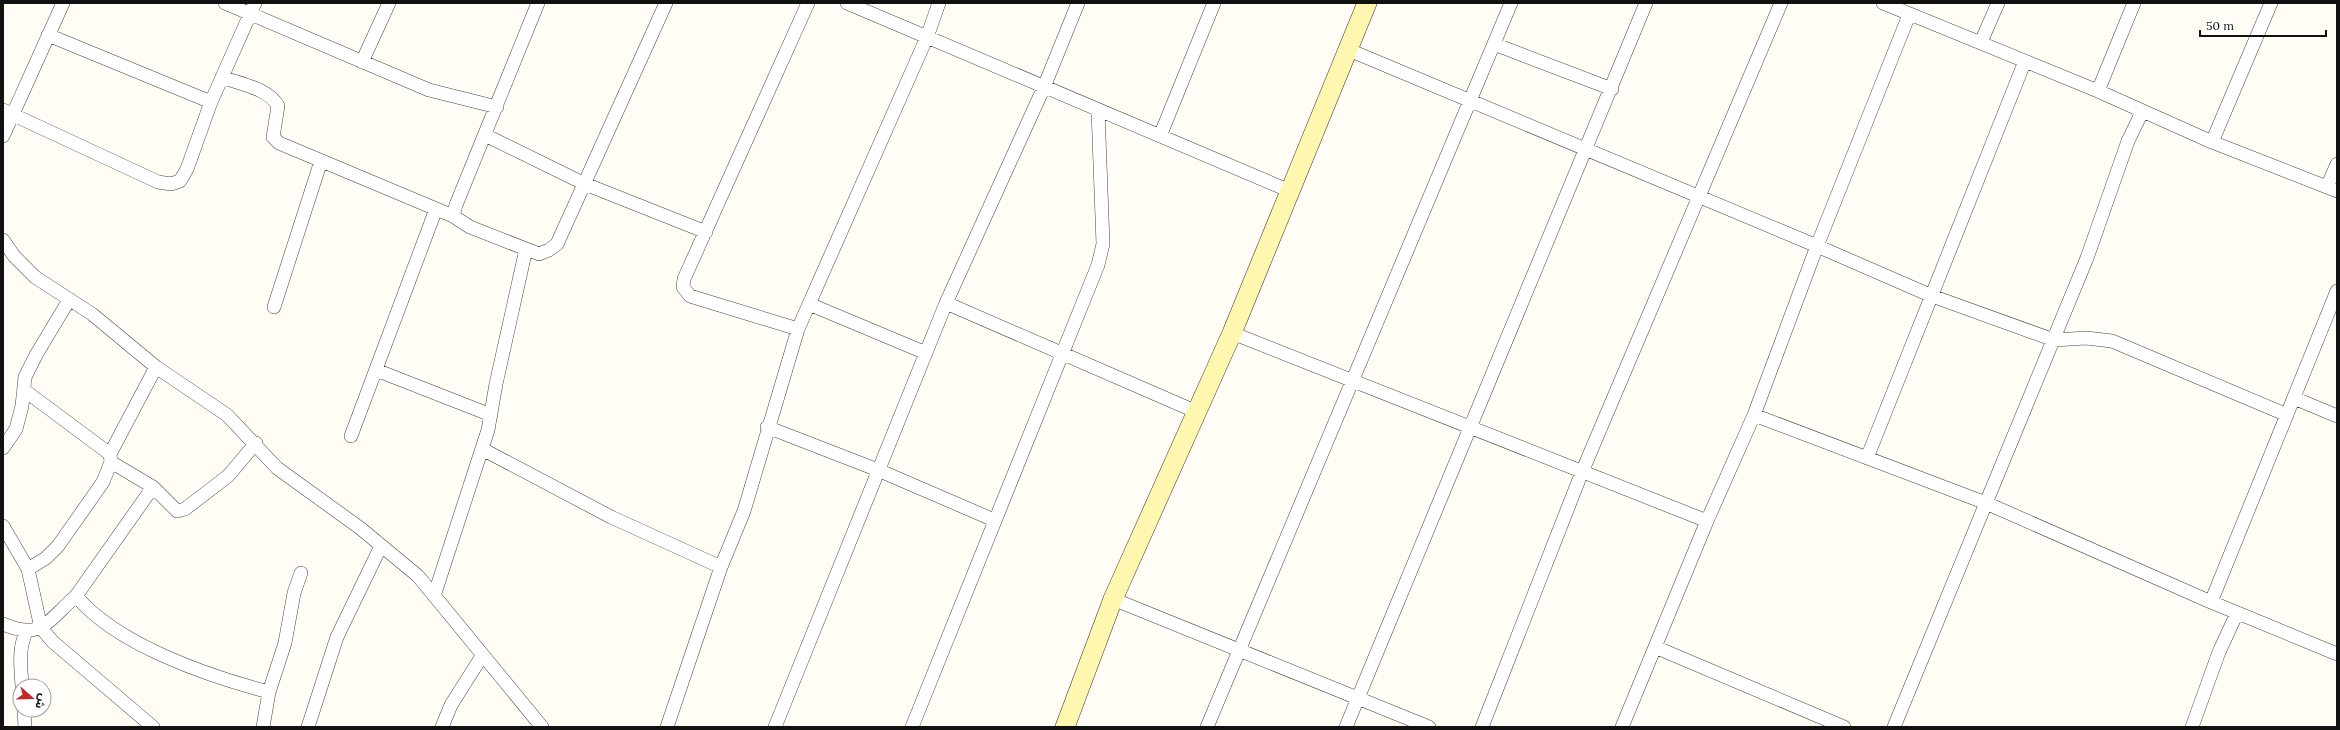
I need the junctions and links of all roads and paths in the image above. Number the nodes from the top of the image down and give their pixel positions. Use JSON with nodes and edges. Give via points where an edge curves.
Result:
{"nodes":[{"id":1,"x":62,"y":3,"type":"edge"},
{"id":2,"x":225,"y":3,"type":"edge"},
{"id":3,"x":389,"y":3,"type":"edge"},
{"id":4,"x":538,"y":3,"type":"edge"},
{"id":5,"x":666,"y":3,"type":"edge"},
{"id":6,"x":808,"y":3,"type":"edge"},
{"id":7,"x":846,"y":3,"type":"edge"},
{"id":8,"x":939,"y":3,"type":"edge"},
{"id":9,"x":1078,"y":3,"type":"edge"},
{"id":10,"x":1214,"y":3,"type":"edge"},
{"id":11,"x":1367,"y":3,"type":"edge"},
{"id":12,"x":1511,"y":3,"type":"edge"},
{"id":13,"x":1646,"y":3,"type":"edge"},
{"id":14,"x":1781,"y":3,"type":"edge"},
{"id":15,"x":1883,"y":3,"type":"edge"},
{"id":16,"x":1998,"y":3,"type":"edge"},
{"id":17,"x":2134,"y":3,"type":"edge"},
{"id":18,"x":2271,"y":3,"type":"edge"},
{"id":19,"x":252,"y":8,"type":"edge"},
{"id":20,"x":1909,"y":15,"type":"junction"},
{"id":21,"x":48,"y":35,"type":"junction"},
{"id":22,"x":927,"y":37,"type":"junction"},
{"id":23,"x":1981,"y":42,"type":"junction"},
{"id":24,"x":1494,"y":44,"type":"junction"},
{"id":25,"x":1348,"y":50,"type":"junction"},
{"id":26,"x":2025,"y":61,"type":"junction"},
{"id":27,"x":362,"y":62,"type":"junction"},
{"id":28,"x":222,"y":77,"type":"junction"},
{"id":29,"x":1044,"y":87,"type":"junction"},
{"id":30,"x":1612,"y":89,"type":"junction"},
{"id":31,"x":2098,"y":91,"type":"junction"},
{"id":32,"x":211,"y":102,"type":"junction"},
{"id":33,"x":1470,"y":102,"type":"junction"},
{"id":34,"x":497,"y":107,"type":"junction"},
{"id":35,"x":1098,"y":110,"type":"junction"},
{"id":36,"x":2142,"y":112,"type":"junction"},
{"id":37,"x":8,"y":113,"type":"edge"},
{"id":38,"x":486,"y":135,"type":"junction"},
{"id":39,"x":3,"y":136,"type":"edge"},
{"id":40,"x":1160,"y":136,"type":"junction"},
{"id":41,"x":2212,"y":142,"type":"junction"},
{"id":42,"x":1587,"y":150,"type":"junction"},
{"id":43,"x":321,"y":161,"type":"junction"},
{"id":44,"x":2337,"y":164,"type":"edge"},
{"id":45,"x":585,"y":184,"type":"junction"},
{"id":46,"x":2332,"y":189,"type":"edge"},
{"id":47,"x":1290,"y":191,"type":"junction"},
{"id":48,"x":1700,"y":197,"type":"junction"},
{"id":49,"x":436,"y":209,"type":"junction"},
{"id":50,"x":453,"y":216,"type":"junction"},
{"id":51,"x":706,"y":232,"type":"junction"},
{"id":52,"x":3,"y":240,"type":"edge"},
{"id":53,"x":1817,"y":246,"type":"junction"},
{"id":54,"x":526,"y":249,"type":"junction"},
{"id":55,"x":2337,"y":291,"type":"edge"},
{"id":56,"x":1932,"y":296,"type":"junction"},
{"id":57,"x":69,"y":300,"type":"junction"},
{"id":58,"x":946,"y":303,"type":"junction"},
{"id":59,"x":809,"y":304,"type":"junction"},
{"id":60,"x":274,"y":307,"type":"dead end"},
{"id":61,"x":798,"y":329,"type":"junction"},
{"id":62,"x":1232,"y":333,"type":"junction"},
{"id":63,"x":2054,"y":340,"type":"junction"},
{"id":64,"x":1062,"y":352,"type":"junction"},
{"id":65,"x":926,"y":353,"type":"junction"},
{"id":66,"x":156,"y":367,"type":"junction"},
{"id":67,"x":376,"y":370,"type":"junction"},
{"id":68,"x":1354,"y":381,"type":"junction"},
{"id":69,"x":24,"y":390,"type":"junction"},
{"id":70,"x":2294,"y":398,"type":"junction"},
{"id":71,"x":1197,"y":412,"type":"junction"},
{"id":72,"x":491,"y":415,"type":"junction"},
{"id":73,"x":1754,"y":415,"type":"junction"},
{"id":74,"x":2287,"y":415,"type":"junction"},
{"id":75,"x":2337,"y":416,"type":"edge"},
{"id":76,"x":767,"y":427,"type":"junction"},
{"id":77,"x":1471,"y":428,"type":"junction"},
{"id":78,"x":351,"y":436,"type":"dead end"},
{"id":79,"x":256,"y":443,"type":"junction"},
{"id":80,"x":3,"y":448,"type":"edge"},
{"id":81,"x":482,"y":449,"type":"junction"},
{"id":82,"x":111,"y":458,"type":"junction"},
{"id":83,"x":1867,"y":458,"type":"junction"},
{"id":84,"x":878,"y":470,"type":"junction"},
{"id":85,"x":1582,"y":472,"type":"junction"},
{"id":86,"x":153,"y":487,"type":"junction"},
{"id":87,"x":1986,"y":503,"type":"junction"},
{"id":88,"x":994,"y":520,"type":"junction"},
{"id":89,"x":1707,"y":521,"type":"junction"},
{"id":90,"x":3,"y":526,"type":"edge"},
{"id":91,"x":381,"y":546,"type":"junction"},
{"id":92,"x":721,"y":567,"type":"junction"},
{"id":93,"x":28,"y":569,"type":"junction"},
{"id":94,"x":301,"y":573,"type":"dead end"},
{"id":95,"x":76,"y":596,"type":"junction"},
{"id":96,"x":434,"y":596,"type":"junction"},
{"id":97,"x":1113,"y":599,"type":"junction"},
{"id":98,"x":2211,"y":602,"type":"junction"},
{"id":99,"x":2237,"y":613,"type":"junction"},
{"id":100,"x":3,"y":624,"type":"edge"},
{"id":101,"x":41,"y":628,"type":"junction"},
{"id":102,"x":26,"y":632,"type":"junction"},
{"id":103,"x":1655,"y":647,"type":"junction"},
{"id":104,"x":1238,"y":651,"type":"junction"},
{"id":105,"x":2336,"y":651,"type":"edge"},
{"id":106,"x":482,"y":656,"type":"junction"},
{"id":107,"x":21,"y":678,"type":"edge"},
{"id":108,"x":268,"y":692,"type":"junction"},
{"id":109,"x":1358,"y":698,"type":"junction"},
{"id":110,"x":153,"y":727,"type":"edge"},
{"id":111,"x":263,"y":727,"type":"edge"},
{"id":112,"x":308,"y":727,"type":"edge"},
{"id":113,"x":442,"y":727,"type":"edge"},
{"id":114,"x":542,"y":727,"type":"edge"},
{"id":115,"x":667,"y":727,"type":"edge"},
{"id":116,"x":775,"y":727,"type":"edge"},
{"id":117,"x":912,"y":727,"type":"edge"},
{"id":118,"x":1064,"y":727,"type":"edge"},
{"id":119,"x":1207,"y":727,"type":"edge"},
{"id":120,"x":1346,"y":727,"type":"edge"},
{"id":121,"x":1429,"y":727,"type":"edge"},
{"id":122,"x":1482,"y":727,"type":"edge"},
{"id":123,"x":1622,"y":727,"type":"edge"},
{"id":124,"x":1844,"y":727,"type":"edge"},
{"id":125,"x":1894,"y":727,"type":"edge"},
{"id":126,"x":2192,"y":727,"type":"edge"}],
"edges":[{"from":1,"to":21,"type":"street"},
{"from":2,"to":19,"type":"street"},
{"from":3,"to":27,"type":"street"},
{"from":4,"to":34,"type":"street"},
{"from":5,"to":45,"type":"street"},
{"from":6,"to":51,"type":"street"},
{"from":7,"to":22,"type":"street"},
{"from":8,"to":22,"type":"street"},
{"from":9,"to":29,"type":"street"},
{"from":10,"to":40,"type":"street"},
{"from":11,"to":25,"type":"street"},
{"from":12,"to":24,"type":"street"},
{"from":13,"to":30,"type":"street"},
{"from":14,"to":48,"type":"street"},
{"from":15,"to":20,"type":"street"},
{"from":16,"to":23,"type":"street"},
{"from":17,"to":31,"type":"street"},
{"from":18,"to":41,"type":"street"},
{"from":19,"to":27,"type":"street"},
{"from":19,"to":28,"type":"street"},
{"from":20,"to":23,"type":"street"},
{"from":20,"to":53,"type":"street"},
{"from":21,"to":32,"type":"street"},
{"from":21,"to":37,"type":"street"},
{"from":22,"to":29,"type":"street"},
{"from":22,"to":59,"type":"street"},
{"from":23,"to":26,"type":"street"},
{"from":24,"to":30,"type":"street"},
{"from":24,"to":33,"type":"street"},
{"from":25,"to":33,"type":"street"},
{"from":25,"to":47,"type":"street"},
{"from":26,"to":31,"type":"street"},
{"from":26,"to":56,"type":"street"},
{"from":27,"to":34,"type":"street","via":[[428,90]]},
{"from":28,"to":32,"type":"street"},
{"from":28,"to":43,"type":"street","via":[[264,92],[274,99],[278,106],[273,137],[279,143]]},
{"from":29,"to":35,"type":"street"},
{"from":29,"to":58,"type":"street"},
{"from":30,"to":42,"type":"street"},
{"from":31,"to":36,"type":"street"},
{"from":32,"to":37,"type":"street","via":[[187,169],[180,181],[171,184],[158,182]]},
{"from":33,"to":42,"type":"street"},
{"from":33,"to":68,"type":"street"},
{"from":34,"to":38,"type":"street"},
{"from":35,"to":40,"type":"street"},
{"from":35,"to":64,"type":"street","via":[[1103,244],[1098,266]]},
{"from":36,"to":41,"type":"street"},
{"from":36,"to":63,"type":"street","via":[[2128,141],[2087,258]]},
{"from":37,"to":39,"type":"street"},
{"from":38,"to":45,"type":"street"},
{"from":38,"to":50,"type":"street"},
{"from":40,"to":47,"type":"street"},
{"from":41,"to":46,"type":"street"},
{"from":42,"to":48,"type":"street"},
{"from":42,"to":77,"type":"street"},
{"from":43,"to":49,"type":"street"},
{"from":43,"to":60,"type":"street"},
{"from":44,"to":46,"type":"street"},
{"from":45,"to":51,"type":"street"},
{"from":45,"to":54,"type":"street","via":[[557,244],[539,254]]},
{"from":47,"to":62,"type":"street"},
{"from":48,"to":53,"type":"street"},
{"from":48,"to":85,"type":"street"},
{"from":49,"to":50,"type":"street"},
{"from":49,"to":67,"type":"street"},
{"from":50,"to":54,"type":"street","via":[[470,227]]},
{"from":51,"to":61,"type":"street","via":[[684,279],[685,292],[690,296]]},
{"from":52,"to":57,"type":"street","via":[[14,256],[35,277]]},
{"from":53,"to":56,"type":"street"},
{"from":53,"to":73,"type":"street"},
{"from":54,"to":72,"type":"street"},
{"from":55,"to":70,"type":"street"},
{"from":56,"to":63,"type":"street"},
{"from":56,"to":83,"type":"street"},
{"from":57,"to":66,"type":"street","via":[[92,314]]},
{"from":57,"to":69,"type":"street","via":[[36,355],[25,378]]},
{"from":58,"to":64,"type":"street"},
{"from":58,"to":65,"type":"street"},
{"from":59,"to":61,"type":"street"},
{"from":59,"to":65,"type":"street"},
{"from":61,"to":76,"type":"street"},
{"from":62,"to":68,"type":"street"},
{"from":62,"to":71,"type":"street"},
{"from":63,"to":74,"type":"street","via":[[2086,338],[2112,341]]},
{"from":63,"to":87,"type":"street"},
{"from":64,"to":71,"type":"street"},
{"from":64,"to":88,"type":"street"},
{"from":65,"to":84,"type":"street"},
{"from":66,"to":79,"type":"street","via":[[228,415]]},
{"from":66,"to":82,"type":"street"},
{"from":67,"to":72,"type":"street"},
{"from":67,"to":78,"type":"street"},
{"from":68,"to":77,"type":"street"},
{"from":68,"to":104,"type":"street"},
{"from":69,"to":80,"type":"street","via":[[16,429]]},
{"from":69,"to":82,"type":"street"},
{"from":70,"to":74,"type":"street"},
{"from":70,"to":75,"type":"street"},
{"from":71,"to":97,"type":"street"},
{"from":72,"to":81,"type":"street"},
{"from":73,"to":83,"type":"street"},
{"from":73,"to":89,"type":"street"},
{"from":74,"to":98,"type":"street"},
{"from":76,"to":84,"type":"street"},
{"from":76,"to":92,"type":"street","via":[[744,511]]},
{"from":77,"to":85,"type":"street"},
{"from":77,"to":109,"type":"street"},
{"from":79,"to":86,"type":"street","via":[[228,476],[186,509],[178,511]]},
{"from":79,"to":91,"type":"street","via":[[277,468]]},
{"from":81,"to":92,"type":"street","via":[[611,517]]},
{"from":81,"to":96,"type":"street"},
{"from":82,"to":86,"type":"street"},
{"from":82,"to":93,"type":"street","via":[[103,482],[58,546],[46,558]]},
{"from":83,"to":87,"type":"street"},
{"from":84,"to":88,"type":"street"},
{"from":84,"to":116,"type":"street"},
{"from":85,"to":89,"type":"street"},
{"from":85,"to":122,"type":"street"},
{"from":86,"to":95,"type":"street"},
{"from":87,"to":98,"type":"street"},
{"from":87,"to":125,"type":"street"},
{"from":88,"to":117,"type":"street"},
{"from":89,"to":103,"type":"street"},
{"from":90,"to":93,"type":"street"},
{"from":91,"to":96,"type":"street","via":[[418,576]]},
{"from":91,"to":112,"type":"street","via":[[337,638]]},
{"from":92,"to":115,"type":"street"},
{"from":93,"to":101,"type":"street"},
{"from":94,"to":108,"type":"street","via":[[294,593],[285,643]]},
{"from":95,"to":101,"type":"street"},
{"from":95,"to":108,"type":"street","via":[[96,616],[134,641],[225,681]]},
{"from":96,"to":106,"type":"street"},
{"from":97,"to":104,"type":"street"},
{"from":97,"to":118,"type":"street"},
{"from":98,"to":99,"type":"street"},
{"from":99,"to":105,"type":"street"},
{"from":99,"to":126,"type":"street","via":[[2219,652]]},
{"from":100,"to":102,"type":"street"},
{"from":101,"to":102,"type":"street"},
{"from":101,"to":110,"type":"street","via":[[59,647]]},
{"from":102,"to":107,"type":"street","via":[[20,658]]},
{"from":103,"to":123,"type":"street"},
{"from":103,"to":124,"type":"street"},
{"from":104,"to":109,"type":"street"},
{"from":104,"to":119,"type":"street"},
{"from":106,"to":113,"type":"street","via":[[451,705]]},
{"from":106,"to":114,"type":"street"},
{"from":108,"to":111,"type":"street"},
{"from":109,"to":120,"type":"street"},
{"from":109,"to":121,"type":"street"}]}
